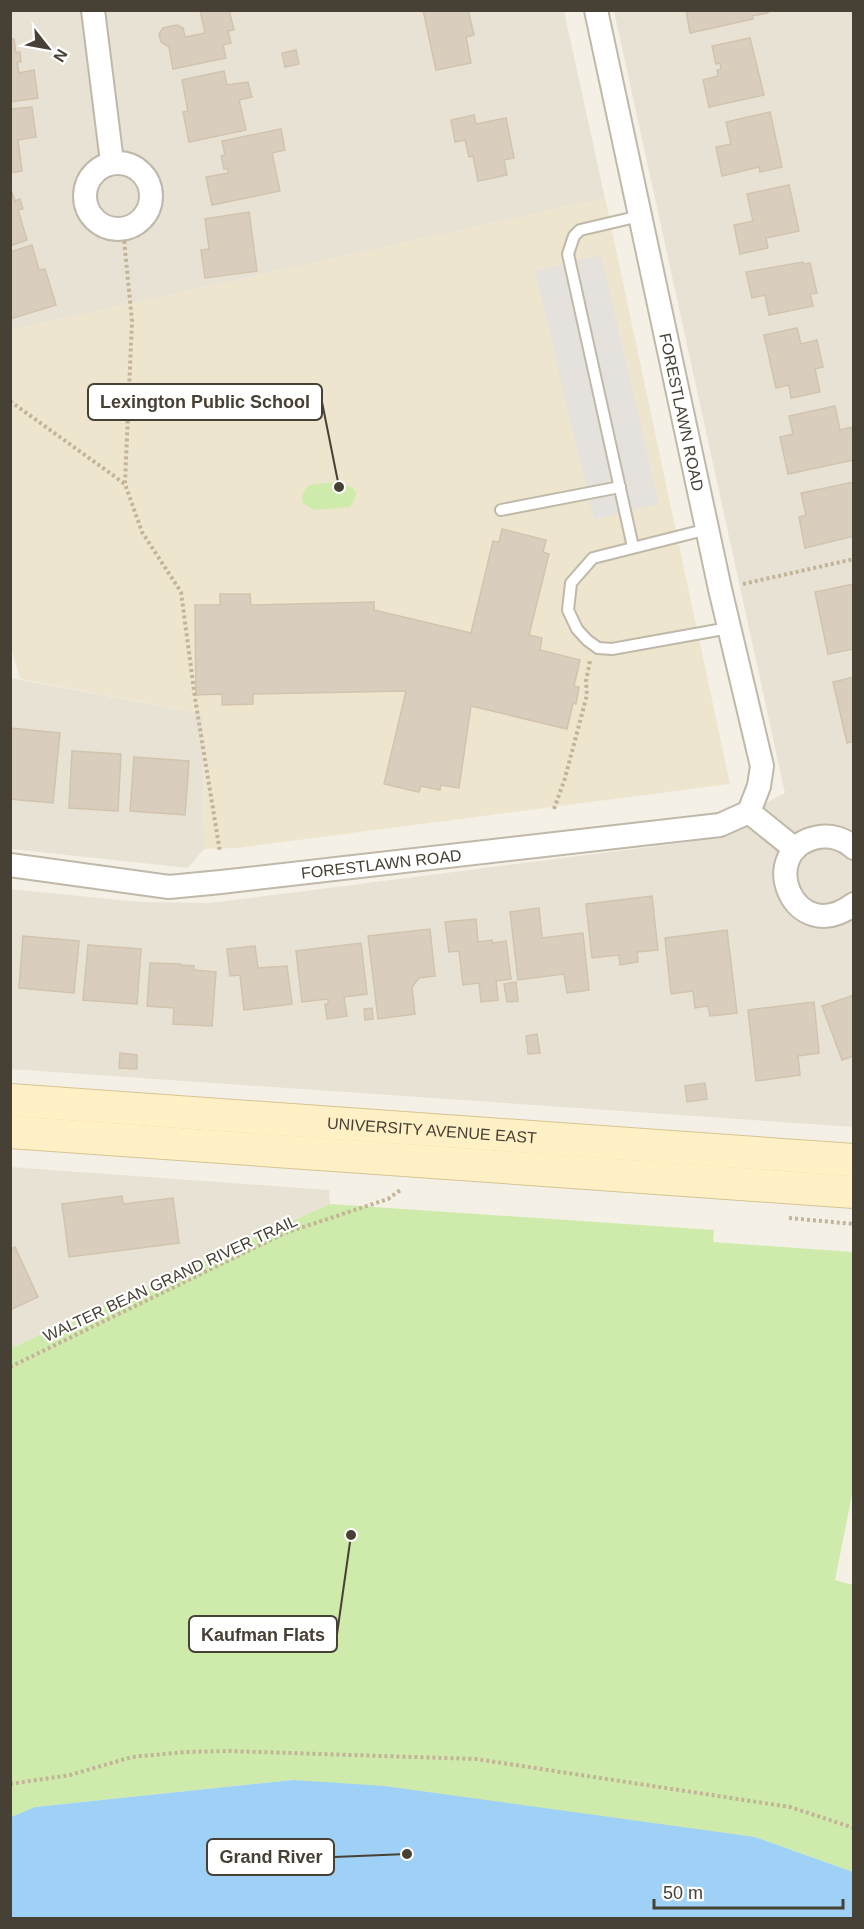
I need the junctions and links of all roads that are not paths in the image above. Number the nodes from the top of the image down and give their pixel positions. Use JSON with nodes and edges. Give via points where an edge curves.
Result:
{"nodes":[{"id":1,"x":93,"y":10,"type":"edge"},
{"id":2,"x":596,"y":10,"type":"edge"},
{"id":3,"x":112,"y":162,"type":"junction"},
{"id":4,"x":640,"y":216,"type":"junction"},
{"id":5,"x":620,"y":487,"type":"junction"},
{"id":6,"x":501,"y":510,"type":"dead end"},
{"id":7,"x":708,"y":529,"type":"junction"},
{"id":8,"x":633,"y":548,"type":"junction"},
{"id":9,"x":729,"y":628,"type":"junction"},
{"id":10,"x":749,"y":812,"type":"junction"},
{"id":11,"x":854,"y":848,"type":"edge"},
{"id":12,"x":795,"y":849,"type":"junction"},
{"id":13,"x":10,"y":865,"type":"edge"},
{"id":14,"x":854,"y":904,"type":"edge"},
{"id":15,"x":10,"y":1100,"type":"edge"},
{"id":16,"x":71,"y":1120,"type":"junction"},
{"id":17,"x":10,"y":1132,"type":"edge"},
{"id":18,"x":854,"y":1160,"type":"edge"},
{"id":19,"x":854,"y":1192,"type":"edge"}],
"edges":[{"from":1,"to":3,"type":"street"},
{"from":2,"to":4,"type":"street","name":"FORESTLAWN ROAD"},
{"from":3,"to":3,"type":"street","via":[[101,166],[87,182],[85,206],[101,225],[123,230],[146,214],[152,197],[143,173],[134,166]]},
{"from":4,"to":5,"type":"lane","via":[[580,230],[568,254]]},
{"from":4,"to":7,"type":"street","name":"FORESTLAWN ROAD"},
{"from":5,"to":6,"type":"lane"},
{"from":5,"to":8,"type":"lane"},
{"from":7,"to":8,"type":"lane"},
{"from":7,"to":9,"type":"street","name":"FORESTLAWN ROAD"},
{"from":8,"to":9,"type":"lane","via":[[593,558],[572,583],[568,609],[587,640],[598,648],[612,649]]},
{"from":9,"to":10,"type":"street","name":"FORESTLAWN ROAD","via":[[762,766]]},
{"from":10,"to":12,"type":"street"},
{"from":10,"to":13,"type":"street","name":"FORESTLAWN ROAD","via":[[720,825],[169,887]]},
{"from":11,"to":12,"type":"street","via":[[839,838],[826,836],[812,838]]},
{"from":12,"to":14,"type":"street","via":[[785,875],[794,902],[805,911],[831,916]]},
{"from":15,"to":16,"type":"main road","name":"UNIVERSITY AVENUE EAST"},
{"from":16,"to":17,"type":"main road","name":"UNIVERSITY AVENUE EAST"},
{"from":16,"to":18,"type":"main road","name":"UNIVERSITY AVENUE EAST"},
{"from":16,"to":19,"type":"main road","name":"UNIVERSITY AVENUE EAST"}]}
